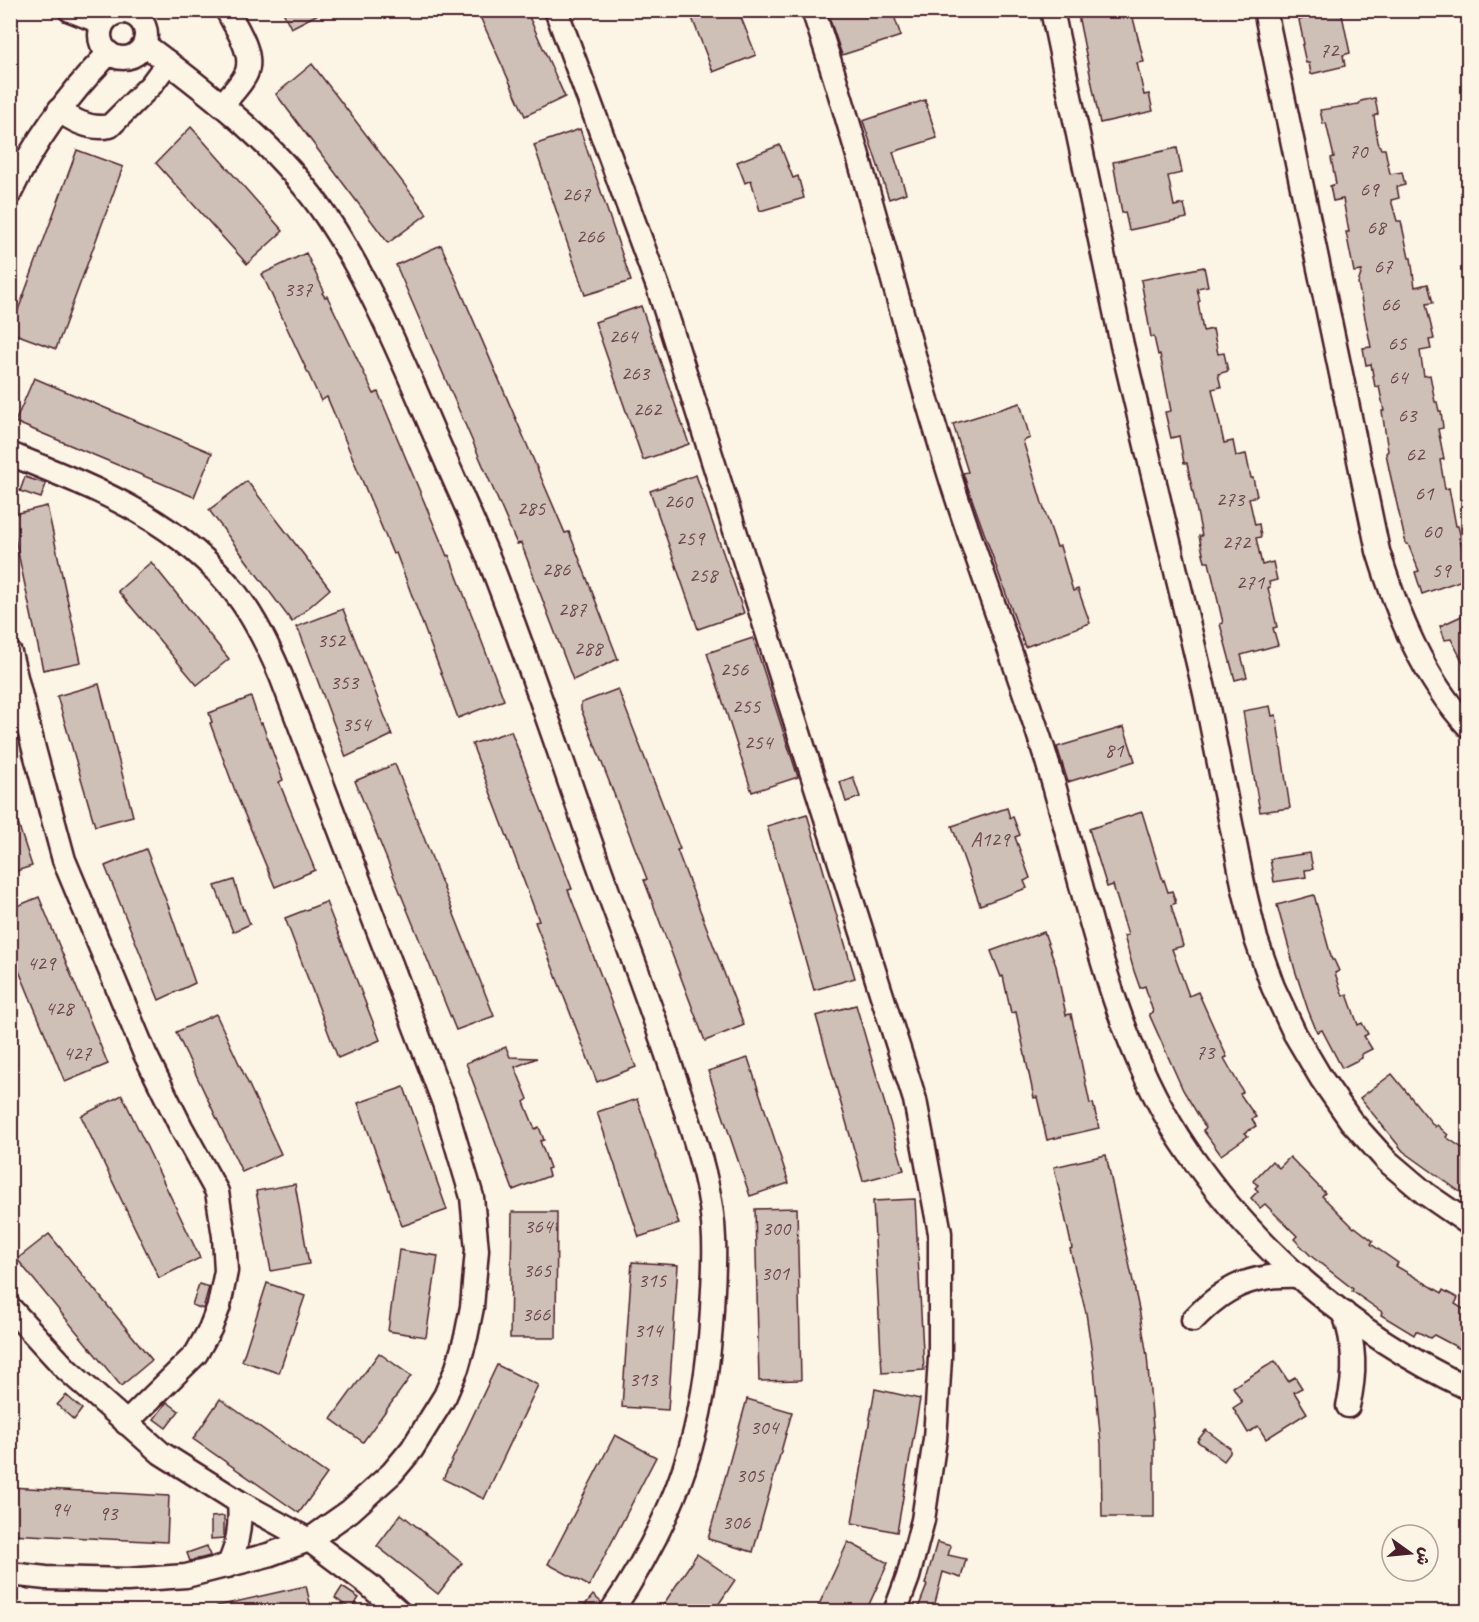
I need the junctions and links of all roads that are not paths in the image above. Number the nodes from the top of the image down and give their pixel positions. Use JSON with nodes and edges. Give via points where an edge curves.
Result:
{"nodes":[{"id":1,"x":70,"y":10,"type":"edge"},
{"id":2,"x":227,"y":10,"type":"edge"},
{"id":3,"x":556,"y":10,"type":"edge"},
{"id":4,"x":813,"y":10,"type":"edge"},
{"id":5,"x":1052,"y":10,"type":"edge"},
{"id":6,"x":1265,"y":10,"type":"edge"},
{"id":7,"x":145,"y":15,"type":"edge"},
{"id":8,"x":103,"y":23,"type":"junction"},
{"id":9,"x":145,"y":45,"type":"junction"},
{"id":10,"x":108,"y":54,"type":"junction"},
{"id":11,"x":168,"y":62,"type":"junction"},
{"id":12,"x":222,"y":105,"type":"junction"},
{"id":13,"x":59,"y":110,"type":"junction"},
{"id":14,"x":10,"y":193,"type":"edge"},
{"id":15,"x":10,"y":454,"type":"edge"},
{"id":16,"x":10,"y":653,"type":"edge"},
{"id":17,"x":1468,"y":726,"type":"edge"},
{"id":18,"x":1468,"y":1223,"type":"edge"},
{"id":19,"x":1299,"y":1276,"type":"junction"},
{"id":20,"x":10,"y":1308,"type":"edge"},
{"id":21,"x":1344,"y":1313,"type":"junction"},
{"id":22,"x":1193,"y":1320,"type":"dead end"},
{"id":23,"x":1468,"y":1388,"type":"edge"},
{"id":24,"x":1348,"y":1406,"type":"dead end"},
{"id":25,"x":126,"y":1423,"type":"junction"},
{"id":26,"x":239,"y":1502,"type":"junction"},
{"id":27,"x":309,"y":1540,"type":"junction"},
{"id":28,"x":228,"y":1566,"type":"junction"},
{"id":29,"x":10,"y":1574,"type":"edge"},
{"id":30,"x":399,"y":1611,"type":"edge"},
{"id":31,"x":610,"y":1611,"type":"edge"},
{"id":32,"x":895,"y":1611,"type":"edge"}],
"edges":[{"from":1,"to":8,"type":"street"},
{"from":2,"to":12,"type":"street","via":[[249,63],[245,76]]},
{"from":3,"to":32,"type":"street","via":[[658,287],[915,1100],[940,1233],[940,1358],[935,1439],[922,1520]]},
{"from":4,"to":19,"type":"street","via":[[954,488],[1046,758],[1108,982],[1127,1036],[1178,1136],[1210,1182],[1264,1244]]},
{"from":5,"to":18,"type":"street","via":[[1122,345],[1205,693],[1256,939],[1295,1034],[1351,1121],[1386,1160]]},
{"from":6,"to":17,"type":"street","via":[[1378,551],[1389,587],[1420,657]]},
{"from":7,"to":8,"type":"street","via":[[120,12]]},
{"from":7,"to":9,"type":"street"},
{"from":8,"to":10,"type":"street","via":[[100,39]]},
{"from":9,"to":10,"type":"street","via":[[133,57],[124,59]]},
{"from":9,"to":11,"type":"street"},
{"from":10,"to":13,"type":"street"},
{"from":11,"to":12,"type":"street"},
{"from":11,"to":13,"type":"street","via":[[110,126],[80,123]]},
{"from":12,"to":31,"type":"street","via":[[285,165],[327,218],[401,358],[488,557],[697,1149],[714,1235],[705,1386],[680,1484],[637,1573]]},
{"from":13,"to":14,"type":"street"},
{"from":15,"to":27,"type":"street","via":[[97,489],[171,530],[210,563],[238,596],[281,676],[444,1103],[472,1197],[477,1250],[472,1307],[457,1368],[445,1396],[392,1473],[350,1511]]},
{"from":16,"to":25,"type":"street","via":[[64,860],[145,1054],[217,1192],[224,1236],[226,1271],[210,1329],[196,1354]]},
{"from":19,"to":21,"type":"street"},
{"from":19,"to":22,"type":"street","via":[[1251,1280],[1209,1302]]},
{"from":20,"to":25,"type":"street","via":[[66,1369]]},
{"from":21,"to":23,"type":"street","via":[[1398,1350]]},
{"from":21,"to":24,"type":"street","via":[[1354,1350]]},
{"from":25,"to":26,"type":"street","via":[[161,1453]]},
{"from":26,"to":27,"type":"street"},
{"from":26,"to":28,"type":"street","via":[[239,1535]]},
{"from":27,"to":28,"type":"street"},
{"from":27,"to":30,"type":"street"},
{"from":28,"to":29,"type":"street","via":[[155,1579]]}]}
